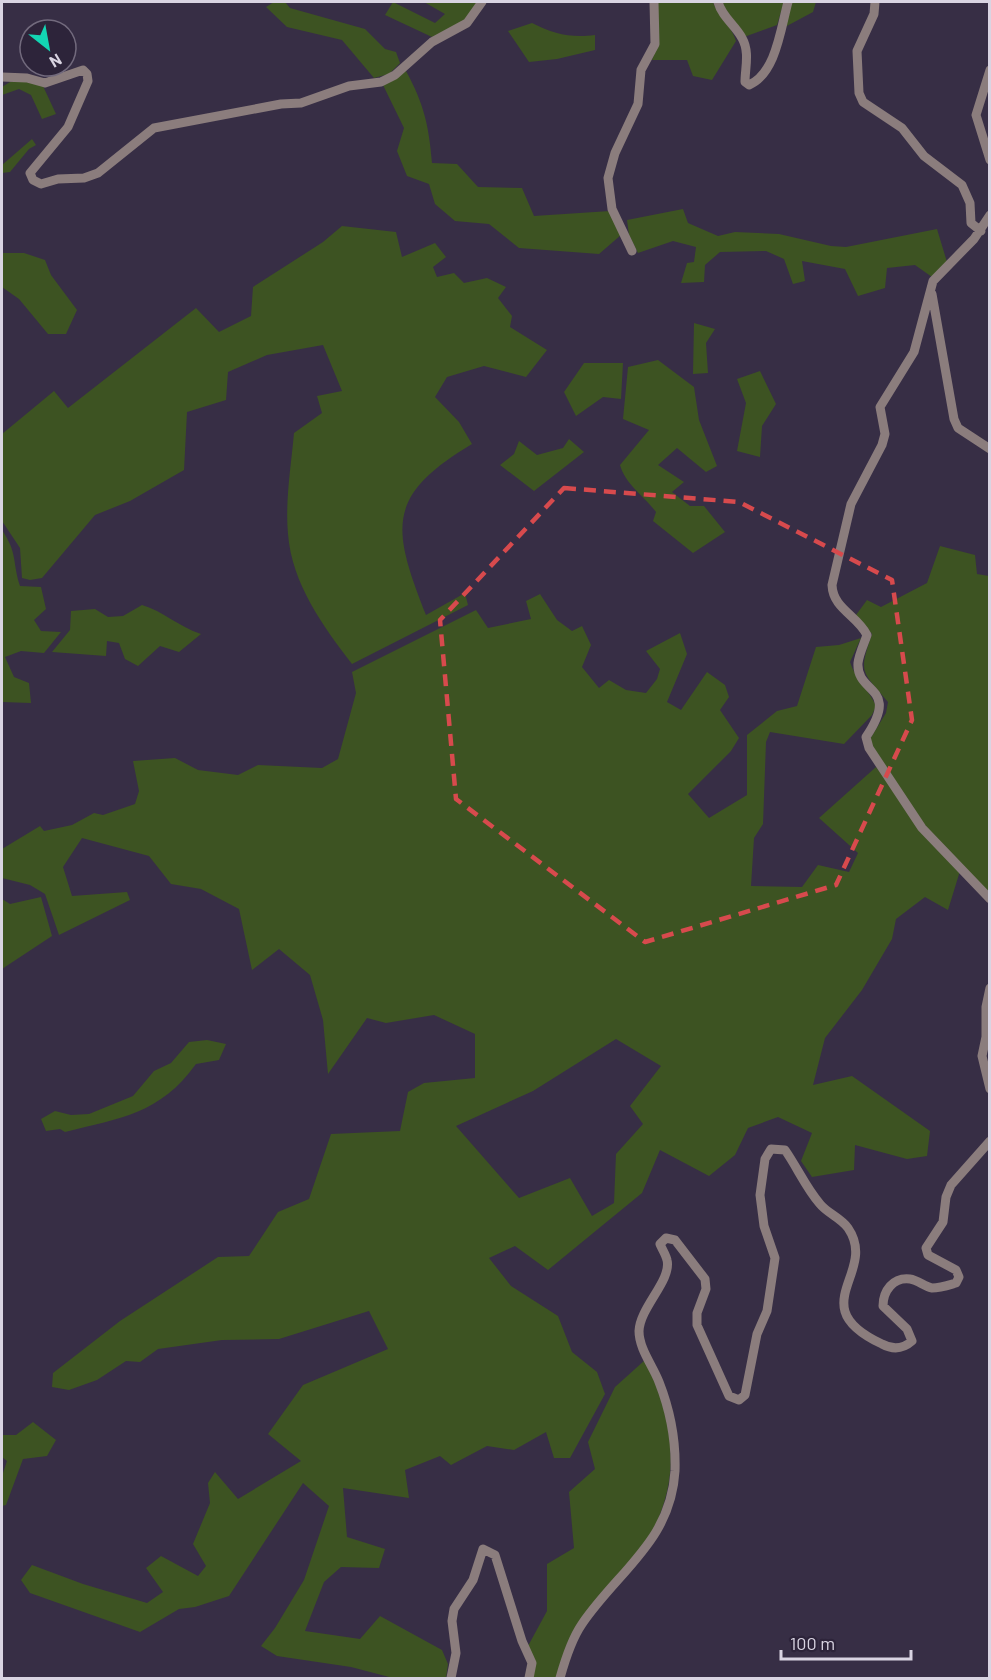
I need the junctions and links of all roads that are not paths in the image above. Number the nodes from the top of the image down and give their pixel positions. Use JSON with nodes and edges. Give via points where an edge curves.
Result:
{"nodes":[{"id":1,"x":482,"y":2,"type":"edge"},
{"id":2,"x":654,"y":2,"type":"edge"},
{"id":3,"x":718,"y":2,"type":"edge"},
{"id":4,"x":788,"y":2,"type":"edge"},
{"id":5,"x":875,"y":2,"type":"edge"},
{"id":6,"x":990,"y":70,"type":"edge"},
{"id":7,"x":2,"y":77,"type":"edge"},
{"id":8,"x":990,"y":160,"type":"edge"},
{"id":9,"x":990,"y":215,"type":"edge"},
{"id":10,"x":981,"y":231,"type":"junction"},
{"id":11,"x":632,"y":251,"type":"dead end"},
{"id":12,"x":930,"y":289,"type":"junction"},
{"id":13,"x":990,"y":449,"type":"edge"},
{"id":14,"x":990,"y":899,"type":"edge"},
{"id":15,"x":990,"y":988,"type":"edge"},
{"id":16,"x":990,"y":1089,"type":"edge"},
{"id":17,"x":990,"y":1141,"type":"edge"},
{"id":18,"x":451,"y":1678,"type":"edge"},
{"id":19,"x":529,"y":1678,"type":"edge"},
{"id":20,"x":560,"y":1678,"type":"edge"}],
"edges":[{"from":1,"to":7,"type":"street","via":[[467,23],[432,42],[395,75],[381,82],[349,86],[302,103],[154,128],[98,172],[84,178],[41,184],[30,173],[68,127],[88,81],[87,74],[83,70],[45,83]]},
{"from":2,"to":11,"type":"street","via":[[655,44],[641,70],[638,104],[608,178],[612,209]]},
{"from":3,"to":4,"type":"street","via":[[742,38],[746,50],[745,82],[749,85],[760,78],[768,64]]},
{"from":5,"to":10,"type":"street","via":[[874,14],[857,51],[863,102],[902,128],[924,156],[962,186],[970,203],[971,223]]},
{"from":6,"to":8,"type":"street","via":[[976,115]]},
{"from":9,"to":10,"type":"street"},
{"from":10,"to":12,"type":"street","via":[[940,273]]},
{"from":12,"to":13,"type":"street","via":[[954,419],[958,428]]},
{"from":12,"to":14,"type":"street","via":[[914,352],[880,407],[885,434],[847,518],[832,596],[867,635],[858,664],[879,698],[880,710],[866,737],[869,748],[922,828]]},
{"from":15,"to":16,"type":"street","via":[[982,1056]]},
{"from":17,"to":20,"type":"street","via":[[951,1185],[943,1221],[926,1248],[928,1255],[956,1270],[956,1283],[930,1288],[911,1279],[899,1280],[883,1296],[883,1306],[907,1329],[912,1341],[897,1348],[870,1338],[846,1316],[842,1302],[855,1254],[848,1228],[821,1206],[785,1150],[771,1149],[765,1159],[760,1195],[764,1226],[775,1258],[767,1311],[756,1334],[745,1395],[740,1400],[729,1396],[710,1349],[699,1335],[697,1313],[706,1289],[705,1279],[675,1240],[666,1238],[660,1244],[668,1262],[665,1276],[647,1306],[639,1331],[672,1421],[675,1472],[668,1510],[645,1551],[582,1624]]},
{"from":18,"to":19,"type":"street","via":[[456,1653],[454,1610],[473,1580],[483,1549],[495,1555],[532,1663]]}]}
